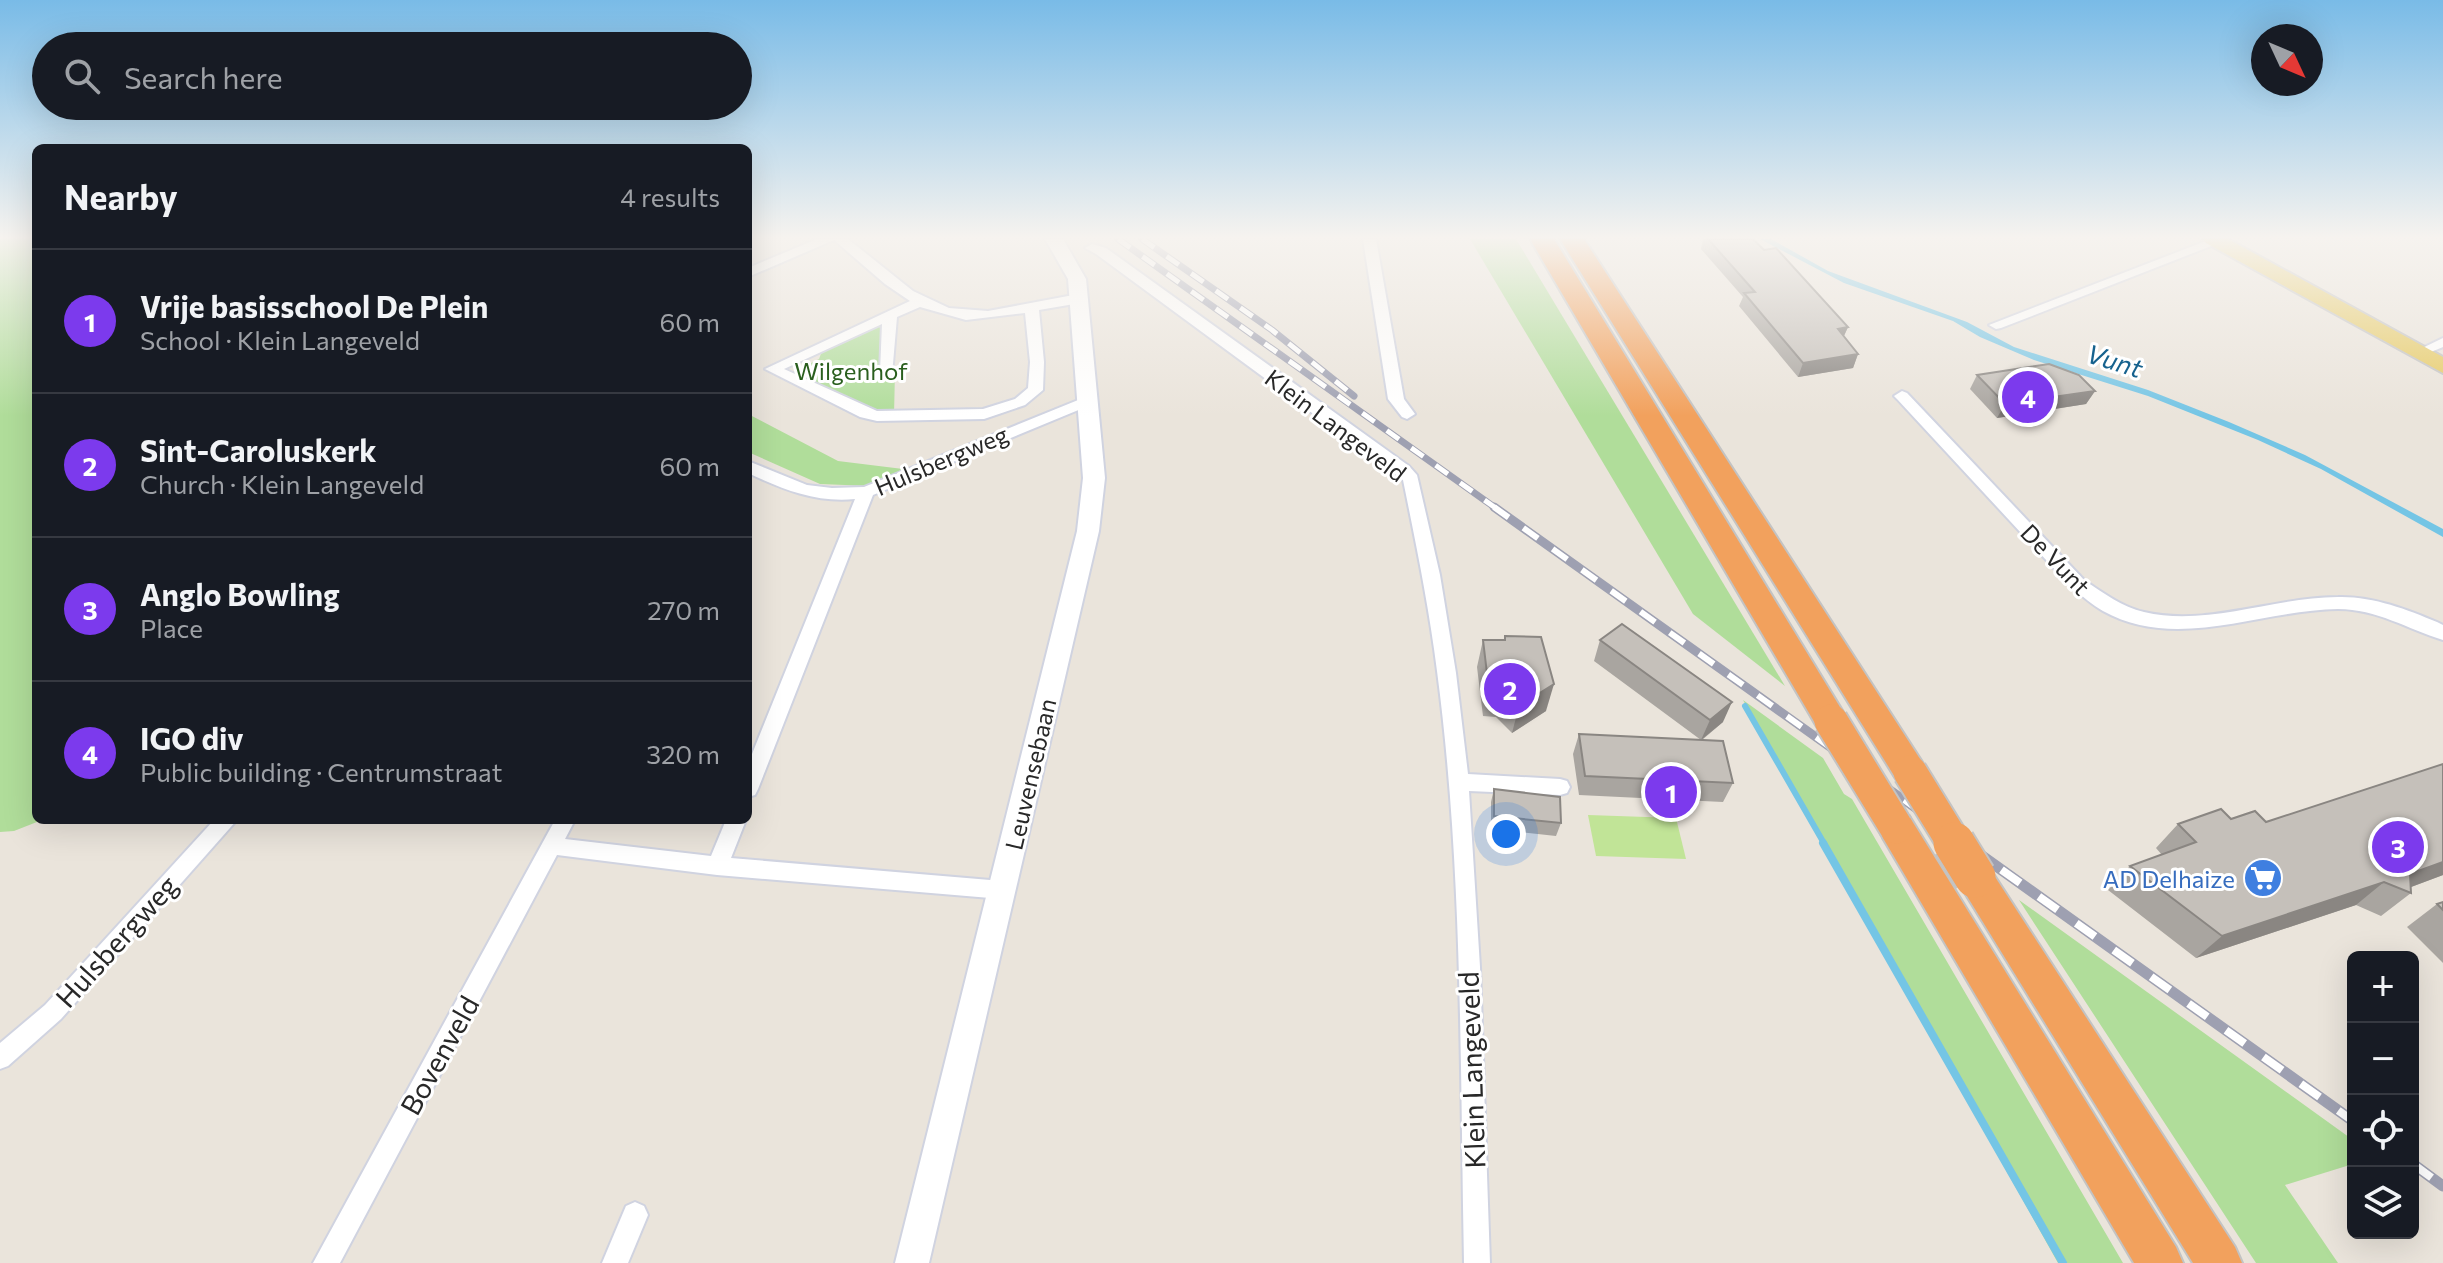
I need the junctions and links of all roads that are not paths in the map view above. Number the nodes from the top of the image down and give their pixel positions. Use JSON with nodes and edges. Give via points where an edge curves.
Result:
{"nodes":[{"id":1,"x":914,"y":298,"type":"edge"},
{"id":2,"x":1052,"y":298,"type":"edge"},
{"id":3,"x":1079,"y":298,"type":"edge"},
{"id":4,"x":1166,"y":298,"type":"edge"},
{"id":5,"x":1379,"y":298,"type":"edge"},
{"id":6,"x":1577,"y":298,"type":"edge"},
{"id":7,"x":1609,"y":298,"type":"edge"},
{"id":8,"x":1627,"y":298,"type":"edge"},
{"id":9,"x":2066,"y":298,"type":"edge"},
{"id":10,"x":2320,"y":298,"type":"edge"},
{"id":11,"x":919,"y":302,"type":"junction"},
{"id":12,"x":1031,"y":305,"type":"junction"},
{"id":13,"x":890,"y":315,"type":"junction"},
{"id":14,"x":1996,"y":325,"type":"dead end"},
{"id":15,"x":2443,"y":342,"type":"edge"},
{"id":16,"x":1640,"y":347,"type":"junction"},
{"id":17,"x":2419,"y":353,"type":"junction"},
{"id":18,"x":2443,"y":366,"type":"edge"},
{"id":19,"x":887,"y":372,"type":"dead end"},
{"id":20,"x":1902,"y":396,"type":"dead end"},
{"id":21,"x":1088,"y":401,"type":"junction"},
{"id":22,"x":1407,"y":414,"type":"dead end"},
{"id":23,"x":752,"y":468,"type":"edge"},
{"id":24,"x":866,"y":492,"type":"junction"},
{"id":25,"x":2443,"y":633,"type":"edge"},
{"id":26,"x":752,"y":779,"type":"edge"},
{"id":27,"x":1459,"y":782,"type":"junction"},
{"id":28,"x":1560,"y":787,"type":"dead end"},
{"id":29,"x":223,"y":824,"type":"edge"},
{"id":30,"x":563,"y":824,"type":"edge"},
{"id":31,"x":734,"y":824,"type":"edge"},
{"id":32,"x":552,"y":846,"type":"junction"},
{"id":33,"x":717,"y":866,"type":"junction"},
{"id":34,"x":1002,"y":890,"type":"junction"},
{"id":35,"x":0,"y":1058,"type":"edge"},
{"id":36,"x":635,"y":1215,"type":"dead end"},
{"id":37,"x":326,"y":1263,"type":"edge"},
{"id":38,"x":615,"y":1263,"type":"edge"},
{"id":39,"x":912,"y":1263,"type":"edge"},
{"id":40,"x":1477,"y":1263,"type":"edge"},
{"id":41,"x":2160,"y":1263,"type":"edge"},
{"id":42,"x":2219,"y":1263,"type":"edge"}],
"edges":[{"from":1,"to":11,"type":"street"},
{"from":2,"to":12,"type":"street"},
{"from":3,"to":21,"type":"street","name":"Leuvensebaan"},
{"from":4,"to":27,"type":"street","name":"Klein Langeveld","via":[[1408,474],[1451,696]]},
{"from":5,"to":22,"type":"street","via":[[1396,399]]},
{"from":6,"to":41,"type":"highway","bridge":true},
{"from":7,"to":16,"type":"highway"},
{"from":8,"to":16,"type":"highway"},
{"from":9,"to":14,"type":"street"},
{"from":10,"to":17,"type":"main road"},
{"from":11,"to":12,"type":"street","via":[[975,316]]},
{"from":11,"to":13,"type":"street"},
{"from":12,"to":13,"type":"street","via":[[1035,390],[997,412],[865,414],[772,369]]},
{"from":13,"to":19,"type":"street"},
{"from":15,"to":17,"type":"street"},
{"from":16,"to":42,"type":"highway","bridge":true},
{"from":17,"to":18,"type":"main road"},
{"from":20,"to":25,"type":"street","name":"De Vunt","via":[[2079,585],[2109,608],[2152,623],[2194,624],[2337,603],[2382,610]]},
{"from":21,"to":24,"type":"street","name":"Hulsbergweg"},
{"from":21,"to":34,"type":"street","name":"Leuvensebaan","via":[[1094,478],[1088,531]]},
{"from":23,"to":24,"type":"street","name":"Hulsbergweg","via":[[818,495]]},
{"from":24,"to":26,"type":"street"},
{"from":27,"to":28,"type":"street"},
{"from":27,"to":40,"type":"street","name":"Klein Langeveld"},
{"from":29,"to":35,"type":"street","name":"Hulsbergweg","via":[[53,1012]]},
{"from":30,"to":32,"type":"street","name":"Bovenveld"},
{"from":31,"to":33,"type":"street"},
{"from":32,"to":33,"type":"street"},
{"from":32,"to":37,"type":"street","name":"Bovenveld"},
{"from":33,"to":34,"type":"street"},
{"from":34,"to":39,"type":"street","name":"Leuvensebaan"},
{"from":36,"to":38,"type":"street"}]}
